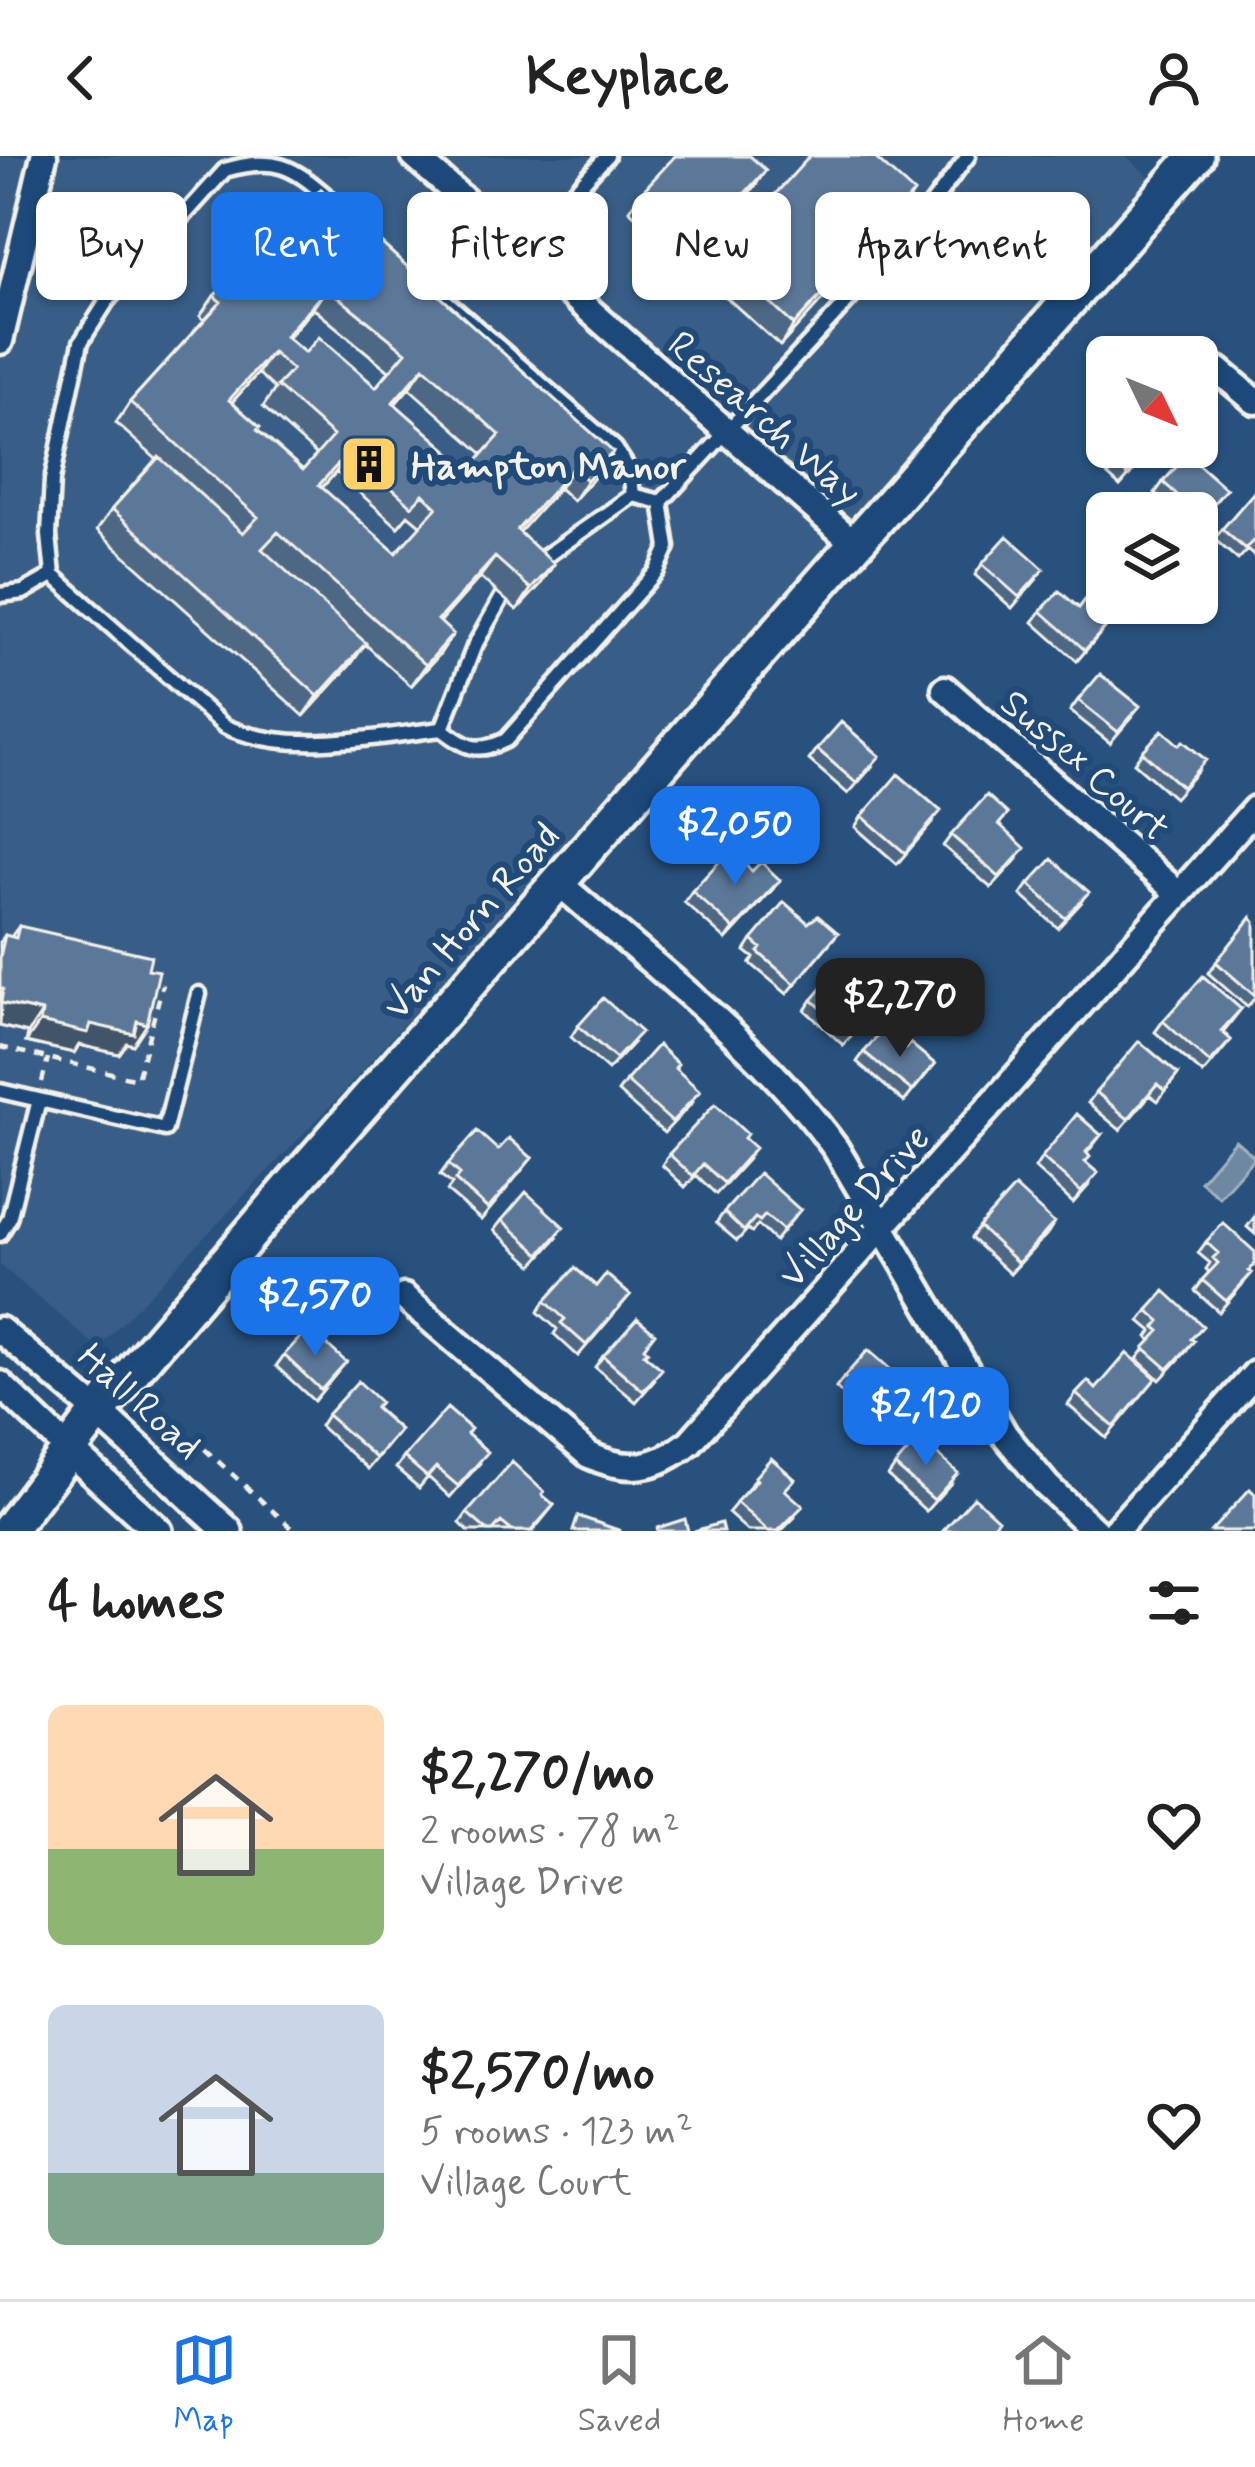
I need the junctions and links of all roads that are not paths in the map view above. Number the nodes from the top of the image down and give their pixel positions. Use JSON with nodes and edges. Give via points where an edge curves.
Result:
{"nodes":[{"id":1,"x":44,"y":156,"type":"edge"},
{"id":2,"x":414,"y":156,"type":"edge"},
{"id":3,"x":607,"y":156,"type":"edge"},
{"id":4,"x":968,"y":156,"type":"edge"},
{"id":5,"x":1196,"y":156,"type":"edge"},
{"id":6,"x":321,"y":192,"type":"edge"},
{"id":7,"x":455,"y":192,"type":"edge"},
{"id":8,"x":574,"y":192,"type":"edge"},
{"id":9,"x":444,"y":300,"type":"edge"},
{"id":10,"x":577,"y":300,"type":"edge"},
{"id":11,"x":0,"y":341,"type":"edge"},
{"id":12,"x":1218,"y":370,"type":"dead end"},
{"id":13,"x":1255,"y":401,"type":"edge"},
{"id":14,"x":728,"y":432,"type":"junction"},
{"id":15,"x":633,"y":495,"type":"junction"},
{"id":16,"x":661,"y":502,"type":"junction"},
{"id":17,"x":854,"y":543,"type":"junction"},
{"id":18,"x":526,"y":572,"type":"edge"},
{"id":19,"x":52,"y":575,"type":"junction"},
{"id":20,"x":0,"y":595,"type":"edge"},
{"id":21,"x":502,"y":597,"type":"dead end"},
{"id":22,"x":945,"y":689,"type":"dead end"},
{"id":23,"x":442,"y":729,"type":"junction"},
{"id":24,"x":1255,"y":809,"type":"edge"},
{"id":25,"x":559,"y":883,"type":"junction"},
{"id":26,"x":1179,"y":894,"type":"junction"},
{"id":27,"x":199,"y":994,"type":"dead end"},
{"id":28,"x":0,"y":1091,"type":"edge"},
{"id":29,"x":39,"y":1100,"type":"junction"},
{"id":30,"x":881,"y":1227,"type":"junction"},
{"id":31,"x":0,"y":1234,"type":"edge"},
{"id":32,"x":404,"y":1297,"type":"dead end"},
{"id":33,"x":0,"y":1330,"type":"edge"},
{"id":34,"x":1255,"y":1374,"type":"edge"},
{"id":35,"x":0,"y":1384,"type":"edge"},
{"id":36,"x":98,"y":1412,"type":"junction"},
{"id":37,"x":68,"y":1449,"type":"junction"},
{"id":38,"x":8,"y":1531,"type":"edge"},
{"id":39,"x":158,"y":1531,"type":"edge"},
{"id":40,"x":228,"y":1531,"type":"edge"},
{"id":41,"x":1095,"y":1531,"type":"edge"},
{"id":42,"x":1115,"y":1531,"type":"edge"}],
"edges":[{"from":1,"to":11,"type":"street"},
{"from":2,"to":7,"type":"street","name":"Research Way"},
{"from":3,"to":8,"type":"lane"},
{"from":4,"to":14,"type":"lane","via":[[904,242]]},
{"from":5,"to":17,"type":"main road","name":"Van Horn Road"},
{"from":6,"to":19,"type":"lane","via":[[284,161],[252,158],[225,170],[106,301],[81,342],[52,480]]},
{"from":9,"to":15,"type":"lane","via":[[615,448]]},
{"from":10,"to":14,"type":"street","name":"Research Way"},
{"from":12,"to":13,"type":"street"},
{"from":14,"to":16,"type":"lane"},
{"from":14,"to":17,"type":"street","name":"Research Way"},
{"from":15,"to":16,"type":"lane"},
{"from":15,"to":18,"type":"lane"},
{"from":16,"to":23,"type":"lane","via":[[668,547],[657,571],[506,740],[465,748]]},
{"from":17,"to":25,"type":"main road","name":"Van Horn Road"},
{"from":19,"to":20,"type":"lane"},
{"from":19,"to":23,"type":"lane","via":[[224,726],[250,738],[288,743]]},
{"from":21,"to":23,"type":"lane"},
{"from":22,"to":26,"type":"street","name":"Sussex Court"},
{"from":24,"to":26,"type":"street","name":"Village Drive"},
{"from":25,"to":30,"type":"street","via":[[792,1093]]},
{"from":25,"to":36,"type":"main road","name":"Van Horn Road"},
{"from":26,"to":30,"type":"street","name":"Village Drive"},
{"from":27,"to":29,"type":"lane","via":[[164,1129]]},
{"from":28,"to":29,"type":"lane"},
{"from":29,"to":31,"type":"lane"},
{"from":30,"to":32,"type":"street","name":"Village Drive","via":[[672,1456],[640,1467],[590,1455]]},
{"from":30,"to":41,"type":"street","via":[[1004,1435]]},
{"from":33,"to":36,"type":"street","name":"Hall Road"},
{"from":34,"to":42,"type":"street"},
{"from":35,"to":37,"type":"street"},
{"from":36,"to":37,"type":"main road","name":"Van Horn Road"},
{"from":36,"to":40,"type":"street","name":"Hall Road"},
{"from":37,"to":38,"type":"main road","name":"Van Horn Road"},
{"from":37,"to":39,"type":"street"}]}
